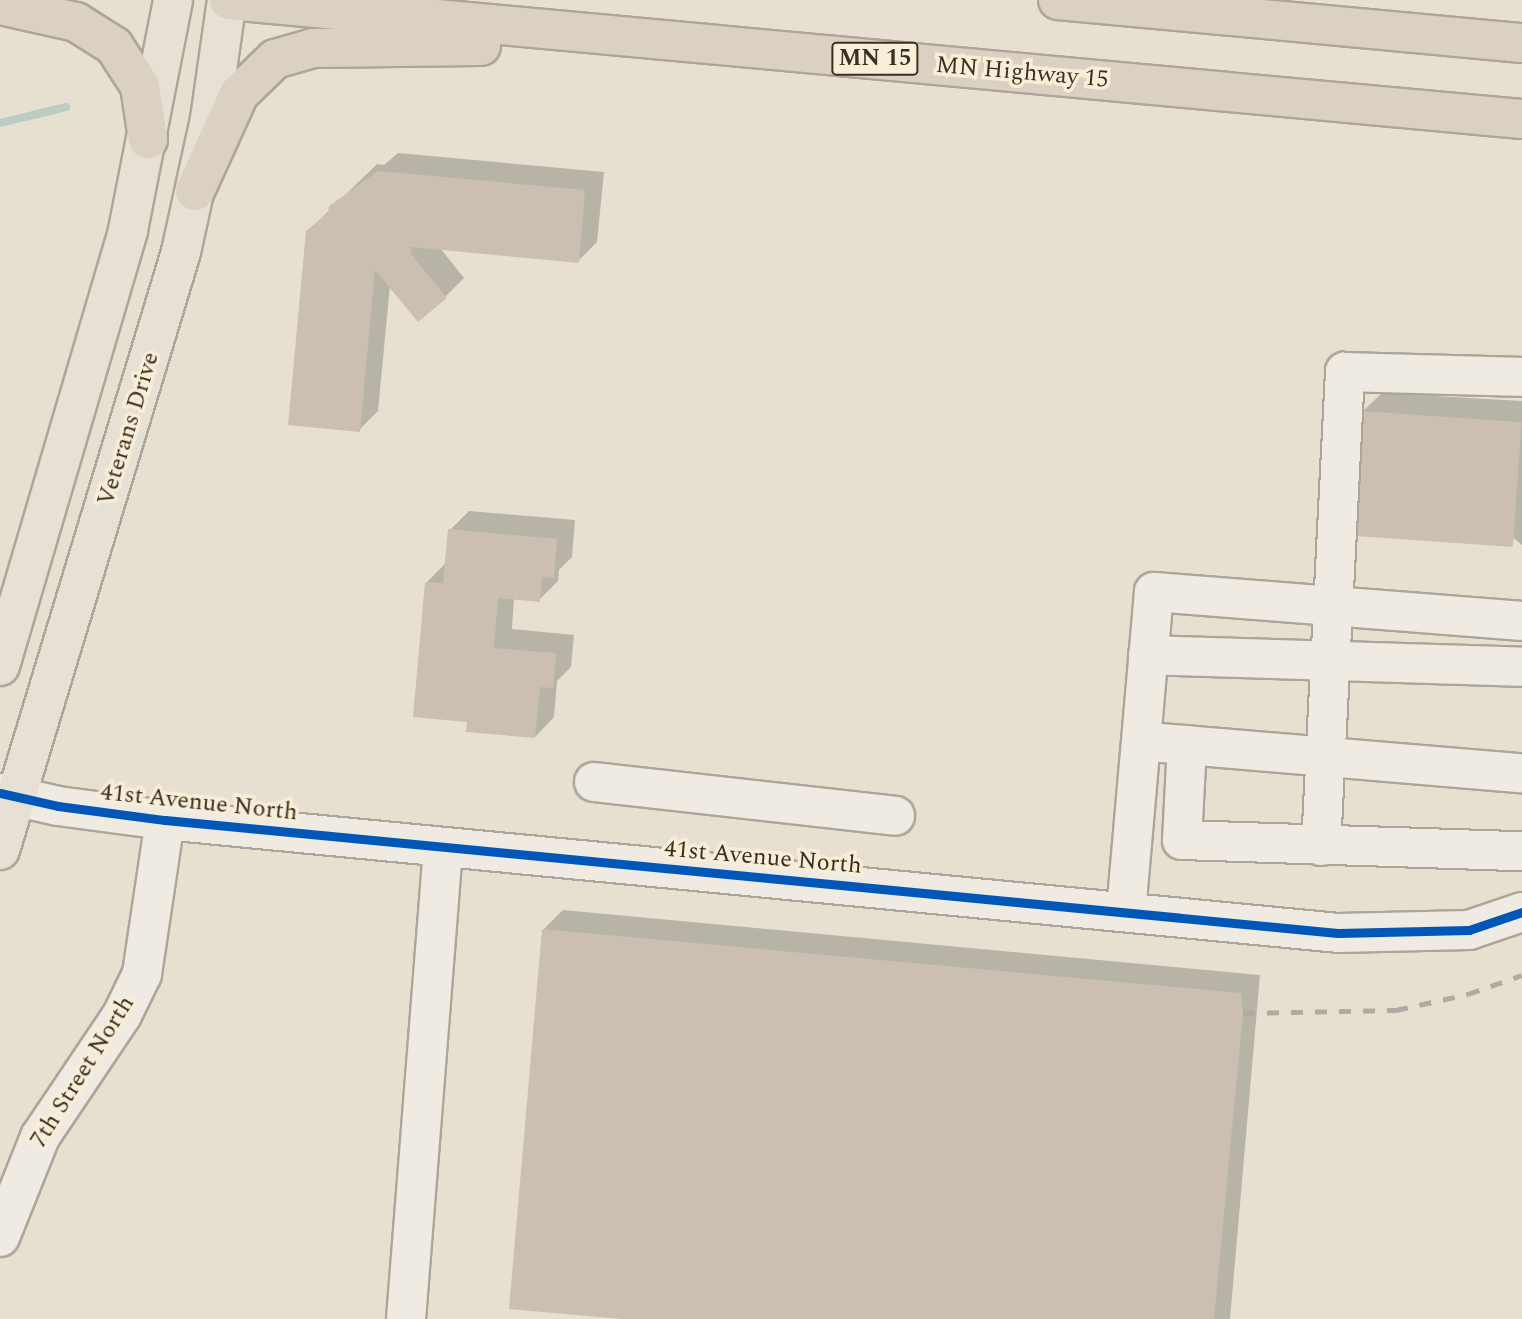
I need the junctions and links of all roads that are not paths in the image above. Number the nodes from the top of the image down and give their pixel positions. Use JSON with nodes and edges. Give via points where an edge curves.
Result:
{"nodes":[{"id":1,"x":173,"y":0,"type":"edge"},
{"id":2,"x":228,"y":0,"type":"edge"},
{"id":3,"x":1058,"y":0,"type":"edge"},
{"id":4,"x":0,"y":5,"type":"edge"},
{"id":5,"x":1522,"y":43,"type":"edge"},
{"id":6,"x":724,"y":46,"type":"junction"},
{"id":7,"x":1522,"y":119,"type":"edge"},
{"id":8,"x":148,"y":139,"type":"junction"},
{"id":9,"x":195,"y":191,"type":"junction"},
{"id":10,"x":1522,"y":377,"type":"edge"},
{"id":11,"x":1334,"y":606,"type":"junction"},
{"id":12,"x":1522,"y":621,"type":"edge"},
{"id":13,"x":1148,"y":655,"type":"junction"},
{"id":14,"x":1331,"y":662,"type":"junction"},
{"id":15,"x":0,"y":666,"type":"edge"},
{"id":16,"x":1522,"y":667,"type":"edge"},
{"id":17,"x":1142,"y":741,"type":"junction"},
{"id":18,"x":1187,"y":745,"type":"junction"},
{"id":19,"x":1324,"y":757,"type":"junction"},
{"id":20,"x":1522,"y":773,"type":"edge"},
{"id":21,"x":594,"y":782,"type":"dead end"},
{"id":22,"x":8,"y":795,"type":"edge"},
{"id":23,"x":895,"y":816,"type":"dead end"},
{"id":24,"x":165,"y":820,"type":"junction"},
{"id":25,"x":443,"y":846,"type":"junction"},
{"id":26,"x":1321,"y":846,"type":"junction"},
{"id":27,"x":0,"y":850,"type":"edge"},
{"id":28,"x":1522,"y":851,"type":"edge"},
{"id":29,"x":1126,"y":912,"type":"junction"},
{"id":30,"x":1522,"y":912,"type":"edge"},
{"id":31,"x":0,"y":1237,"type":"edge"},
{"id":32,"x":406,"y":1319,"type":"edge"}],
"edges":[{"from":1,"to":8,"type":"main road"},
{"from":2,"to":6,"type":"highway","name":"MN Highway 15","number":"MN 15"},
{"from":2,"to":9,"type":"main road","name":"Veterans Drive"},
{"from":3,"to":5,"type":"highway"},
{"from":4,"to":8,"type":"highway","via":[[76,22],[114,46],[140,86]]},
{"from":6,"to":7,"type":"highway","name":"MN Highway 15","number":"MN 15"},
{"from":6,"to":9,"type":"highway","via":[[344,46],[293,52],[262,68],[239,94]]},
{"from":8,"to":15,"type":"main road","via":[[106,312]]},
{"from":9,"to":22,"type":"main road","name":"Veterans Drive","via":[[150,365]]},
{"from":10,"to":11,"type":"street","via":[[1345,372]]},
{"from":11,"to":12,"type":"street"},
{"from":11,"to":13,"type":"street","via":[[1154,592]]},
{"from":11,"to":14,"type":"street"},
{"from":13,"to":14,"type":"street"},
{"from":13,"to":17,"type":"street"},
{"from":14,"to":16,"type":"street"},
{"from":14,"to":19,"type":"street"},
{"from":17,"to":18,"type":"street"},
{"from":17,"to":29,"type":"street"},
{"from":18,"to":19,"type":"street"},
{"from":18,"to":26,"type":"street","via":[[1182,840]]},
{"from":19,"to":20,"type":"street"},
{"from":19,"to":26,"type":"street"},
{"from":21,"to":23,"type":"street"},
{"from":22,"to":24,"type":"street","name":"41st Avenue North"},
{"from":22,"to":27,"type":"main road","name":"Veterans Drive"},
{"from":24,"to":25,"type":"street","name":"41st Avenue North"},
{"from":24,"to":31,"type":"street","name":"7th Street North","via":[[142,974],[122,1015],[40,1137]]},
{"from":25,"to":29,"type":"street","name":"41st Avenue North"},
{"from":25,"to":32,"type":"street"},
{"from":26,"to":28,"type":"street"},
{"from":29,"to":30,"type":"street","name":"41st Avenue North","via":[[1338,933],[1405,933],[1469,930]]}]}
